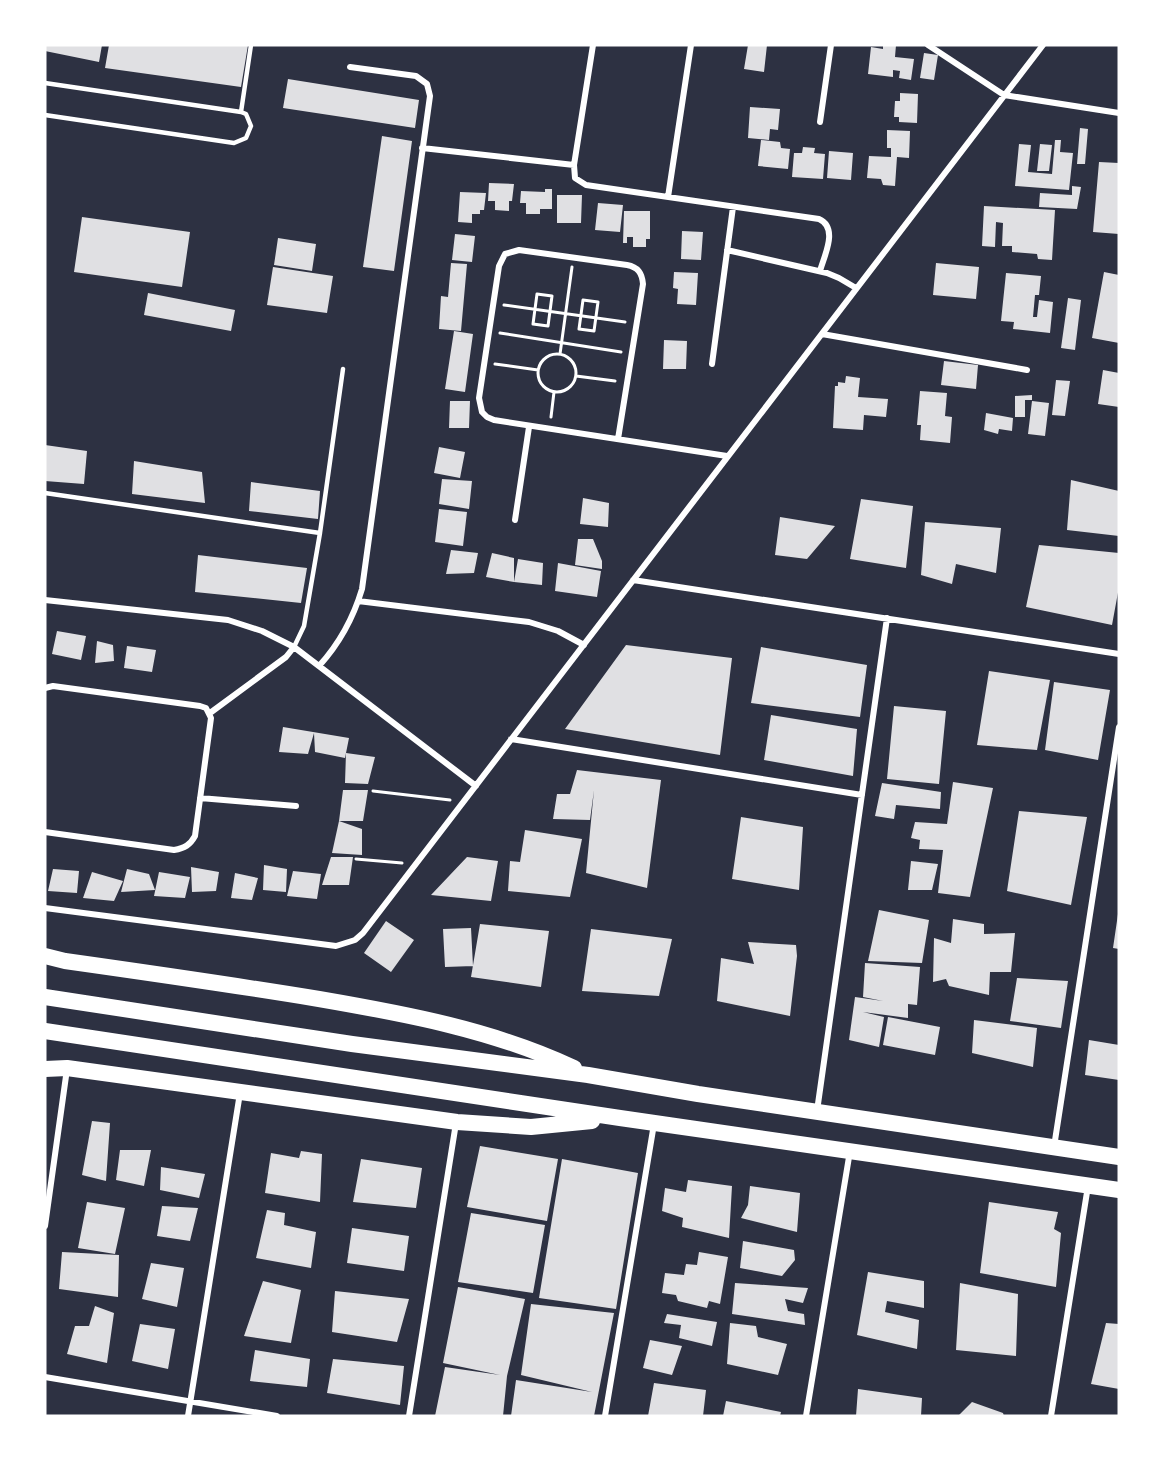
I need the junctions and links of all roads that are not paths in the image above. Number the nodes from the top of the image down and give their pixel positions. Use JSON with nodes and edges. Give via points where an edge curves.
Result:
{"nodes":[{"id":1,"x":251,"y":45,"type":"edge"},
{"id":2,"x":593,"y":45,"type":"edge"},
{"id":3,"x":691,"y":45,"type":"edge"},
{"id":4,"x":831,"y":45,"type":"edge"},
{"id":5,"x":928,"y":45,"type":"edge"},
{"id":6,"x":1042,"y":45,"type":"edge"},
{"id":7,"x":350,"y":67,"type":"dead end"},
{"id":8,"x":45,"y":83,"type":"edge"},
{"id":9,"x":1004,"y":95,"type":"junction"},
{"id":10,"x":241,"y":112,"type":"junction"},
{"id":11,"x":1119,"y":113,"type":"edge"},
{"id":12,"x":45,"y":115,"type":"edge"},
{"id":13,"x":820,"y":122,"type":"dead end"},
{"id":14,"x":422,"y":148,"type":"junction"},
{"id":15,"x":574,"y":165,"type":"junction"},
{"id":16,"x":668,"y":197,"type":"junction"},
{"id":17,"x":733,"y":207,"type":"junction"},
{"id":18,"x":727,"y":249,"type":"junction"},
{"id":19,"x":820,"y":271,"type":"junction"},
{"id":20,"x":856,"y":288,"type":"junction"},
{"id":21,"x":822,"y":334,"type":"junction"},
{"id":22,"x":712,"y":364,"type":"dead end"},
{"id":23,"x":343,"y":369,"type":"dead end"},
{"id":24,"x":1027,"y":370,"type":"dead end"},
{"id":25,"x":529,"y":427,"type":"junction"},
{"id":26,"x":618,"y":439,"type":"junction"},
{"id":27,"x":727,"y":456,"type":"junction"},
{"id":28,"x":45,"y":493,"type":"edge"},
{"id":29,"x":515,"y":520,"type":"dead end"},
{"id":30,"x":320,"y":533,"type":"junction"},
{"id":31,"x":633,"y":580,"type":"junction"},
{"id":32,"x":45,"y":600,"type":"edge"},
{"id":33,"x":358,"y":601,"type":"junction"},
{"id":34,"x":887,"y":618,"type":"junction"},
{"id":35,"x":584,"y":645,"type":"junction"},
{"id":36,"x":294,"y":647,"type":"junction"},
{"id":37,"x":1119,"y":654,"type":"edge"},
{"id":38,"x":319,"y":666,"type":"junction"},
{"id":39,"x":45,"y":688,"type":"edge"},
{"id":40,"x":210,"y":713,"type":"junction"},
{"id":41,"x":1119,"y":727,"type":"edge"},
{"id":42,"x":511,"y":739,"type":"junction"},
{"id":43,"x":476,"y":786,"type":"junction"},
{"id":44,"x":862,"y":795,"type":"junction"},
{"id":45,"x":200,"y":798,"type":"junction"},
{"id":46,"x":296,"y":806,"type":"dead end"},
{"id":47,"x":45,"y":832,"type":"edge"},
{"id":48,"x":45,"y":908,"type":"edge"},
{"id":49,"x":45,"y":956,"type":"edge"},
{"id":50,"x":45,"y":997,"type":"edge"},
{"id":51,"x":45,"y":1031,"type":"edge"},
{"id":52,"x":67,"y":1068,"type":"junction"},
{"id":53,"x":45,"y":1069,"type":"edge"},
{"id":54,"x":588,"y":1075,"type":"junction"},
{"id":55,"x":240,"y":1092,"type":"junction"},
{"id":56,"x":817,"y":1112,"type":"junction"},
{"id":57,"x":620,"y":1118,"type":"junction"},
{"id":58,"x":457,"y":1122,"type":"junction"},
{"id":59,"x":655,"y":1123,"type":"junction"},
{"id":60,"x":1054,"y":1147,"type":"junction"},
{"id":61,"x":850,"y":1151,"type":"junction"},
{"id":62,"x":1119,"y":1157,"type":"edge"},
{"id":63,"x":1088,"y":1185,"type":"junction"},
{"id":64,"x":1119,"y":1190,"type":"edge"},
{"id":65,"x":45,"y":1226,"type":"edge"},
{"id":66,"x":45,"y":1377,"type":"edge"},
{"id":67,"x":190,"y":1402,"type":"junction"},
{"id":68,"x":188,"y":1416,"type":"edge"},
{"id":69,"x":277,"y":1416,"type":"edge"},
{"id":70,"x":409,"y":1416,"type":"edge"},
{"id":71,"x":605,"y":1416,"type":"edge"},
{"id":72,"x":806,"y":1416,"type":"edge"},
{"id":73,"x":1051,"y":1416,"type":"edge"}],
"edges":[{"from":1,"to":10,"type":"lane"},
{"from":2,"to":15,"type":"street"},
{"from":3,"to":16,"type":"street"},
{"from":4,"to":13,"type":"street"},
{"from":5,"to":9,"type":"street"},
{"from":6,"to":9,"type":"street"},
{"from":7,"to":14,"type":"street","via":[[416,76],[427,84],[430,96]]},
{"from":8,"to":10,"type":"lane"},
{"from":9,"to":11,"type":"street"},
{"from":9,"to":20,"type":"street"},
{"from":10,"to":12,"type":"lane","via":[[250,120],[250,133],[234,142]]},
{"from":14,"to":15,"type":"street"},
{"from":14,"to":33,"type":"street"},
{"from":15,"to":16,"type":"street","via":[[575,178],[586,185]]},
{"from":16,"to":17,"type":"street"},
{"from":17,"to":18,"type":"street"},
{"from":17,"to":19,"type":"street","via":[[824,222],[830,234]]},
{"from":18,"to":19,"type":"street"},
{"from":18,"to":22,"type":"street"},
{"from":19,"to":20,"type":"street"},
{"from":20,"to":21,"type":"street"},
{"from":21,"to":24,"type":"street"},
{"from":21,"to":27,"type":"street"},
{"from":23,"to":30,"type":"lane"},
{"from":25,"to":26,"type":"street"},
{"from":25,"to":26,"type":"street","via":[[487,417],[479,398],[499,266],[505,254],[519,250],[634,266],[639,271],[643,284]]},
{"from":25,"to":29,"type":"street"},
{"from":26,"to":27,"type":"street"},
{"from":27,"to":31,"type":"street"},
{"from":28,"to":30,"type":"lane"},
{"from":30,"to":36,"type":"lane","via":[[304,626]]},
{"from":31,"to":34,"type":"street"},
{"from":31,"to":35,"type":"street"},
{"from":32,"to":36,"type":"street","via":[[228,620],[262,630]]},
{"from":33,"to":35,"type":"street","via":[[529,622],[558,630]]},
{"from":33,"to":38,"type":"street","via":[[347,628]]},
{"from":34,"to":37,"type":"street"},
{"from":34,"to":44,"type":"street"},
{"from":35,"to":42,"type":"street"},
{"from":36,"to":38,"type":"street"},
{"from":36,"to":40,"type":"street"},
{"from":38,"to":43,"type":"street"},
{"from":39,"to":40,"type":"street","via":[[200,706]]},
{"from":40,"to":45,"type":"street"},
{"from":41,"to":60,"type":"street"},
{"from":42,"to":43,"type":"street"},
{"from":42,"to":44,"type":"street"},
{"from":43,"to":48,"type":"street","via":[[363,933],[347,944],[336,946]]},
{"from":44,"to":56,"type":"street"},
{"from":45,"to":46,"type":"street"},
{"from":45,"to":47,"type":"street","via":[[195,836],[184,849]]},
{"from":49,"to":54,"type":"highway","via":[[373,1008],[460,1027],[514,1042]]},
{"from":50,"to":54,"type":"highway"},
{"from":51,"to":57,"type":"highway"},
{"from":52,"to":53,"type":"highway"},
{"from":52,"to":55,"type":"highway"},
{"from":52,"to":65,"type":"street"},
{"from":54,"to":56,"type":"highway"},
{"from":55,"to":58,"type":"highway"},
{"from":55,"to":67,"type":"street"},
{"from":56,"to":60,"type":"highway"},
{"from":57,"to":58,"type":"highway","via":[[531,1127]]},
{"from":57,"to":59,"type":"highway"},
{"from":58,"to":70,"type":"street"},
{"from":59,"to":61,"type":"highway"},
{"from":59,"to":71,"type":"street"},
{"from":60,"to":62,"type":"highway"},
{"from":61,"to":63,"type":"highway"},
{"from":61,"to":72,"type":"street"},
{"from":63,"to":64,"type":"highway"},
{"from":63,"to":73,"type":"street"},
{"from":66,"to":67,"type":"street"},
{"from":67,"to":68,"type":"street"},
{"from":67,"to":69,"type":"street"}]}
